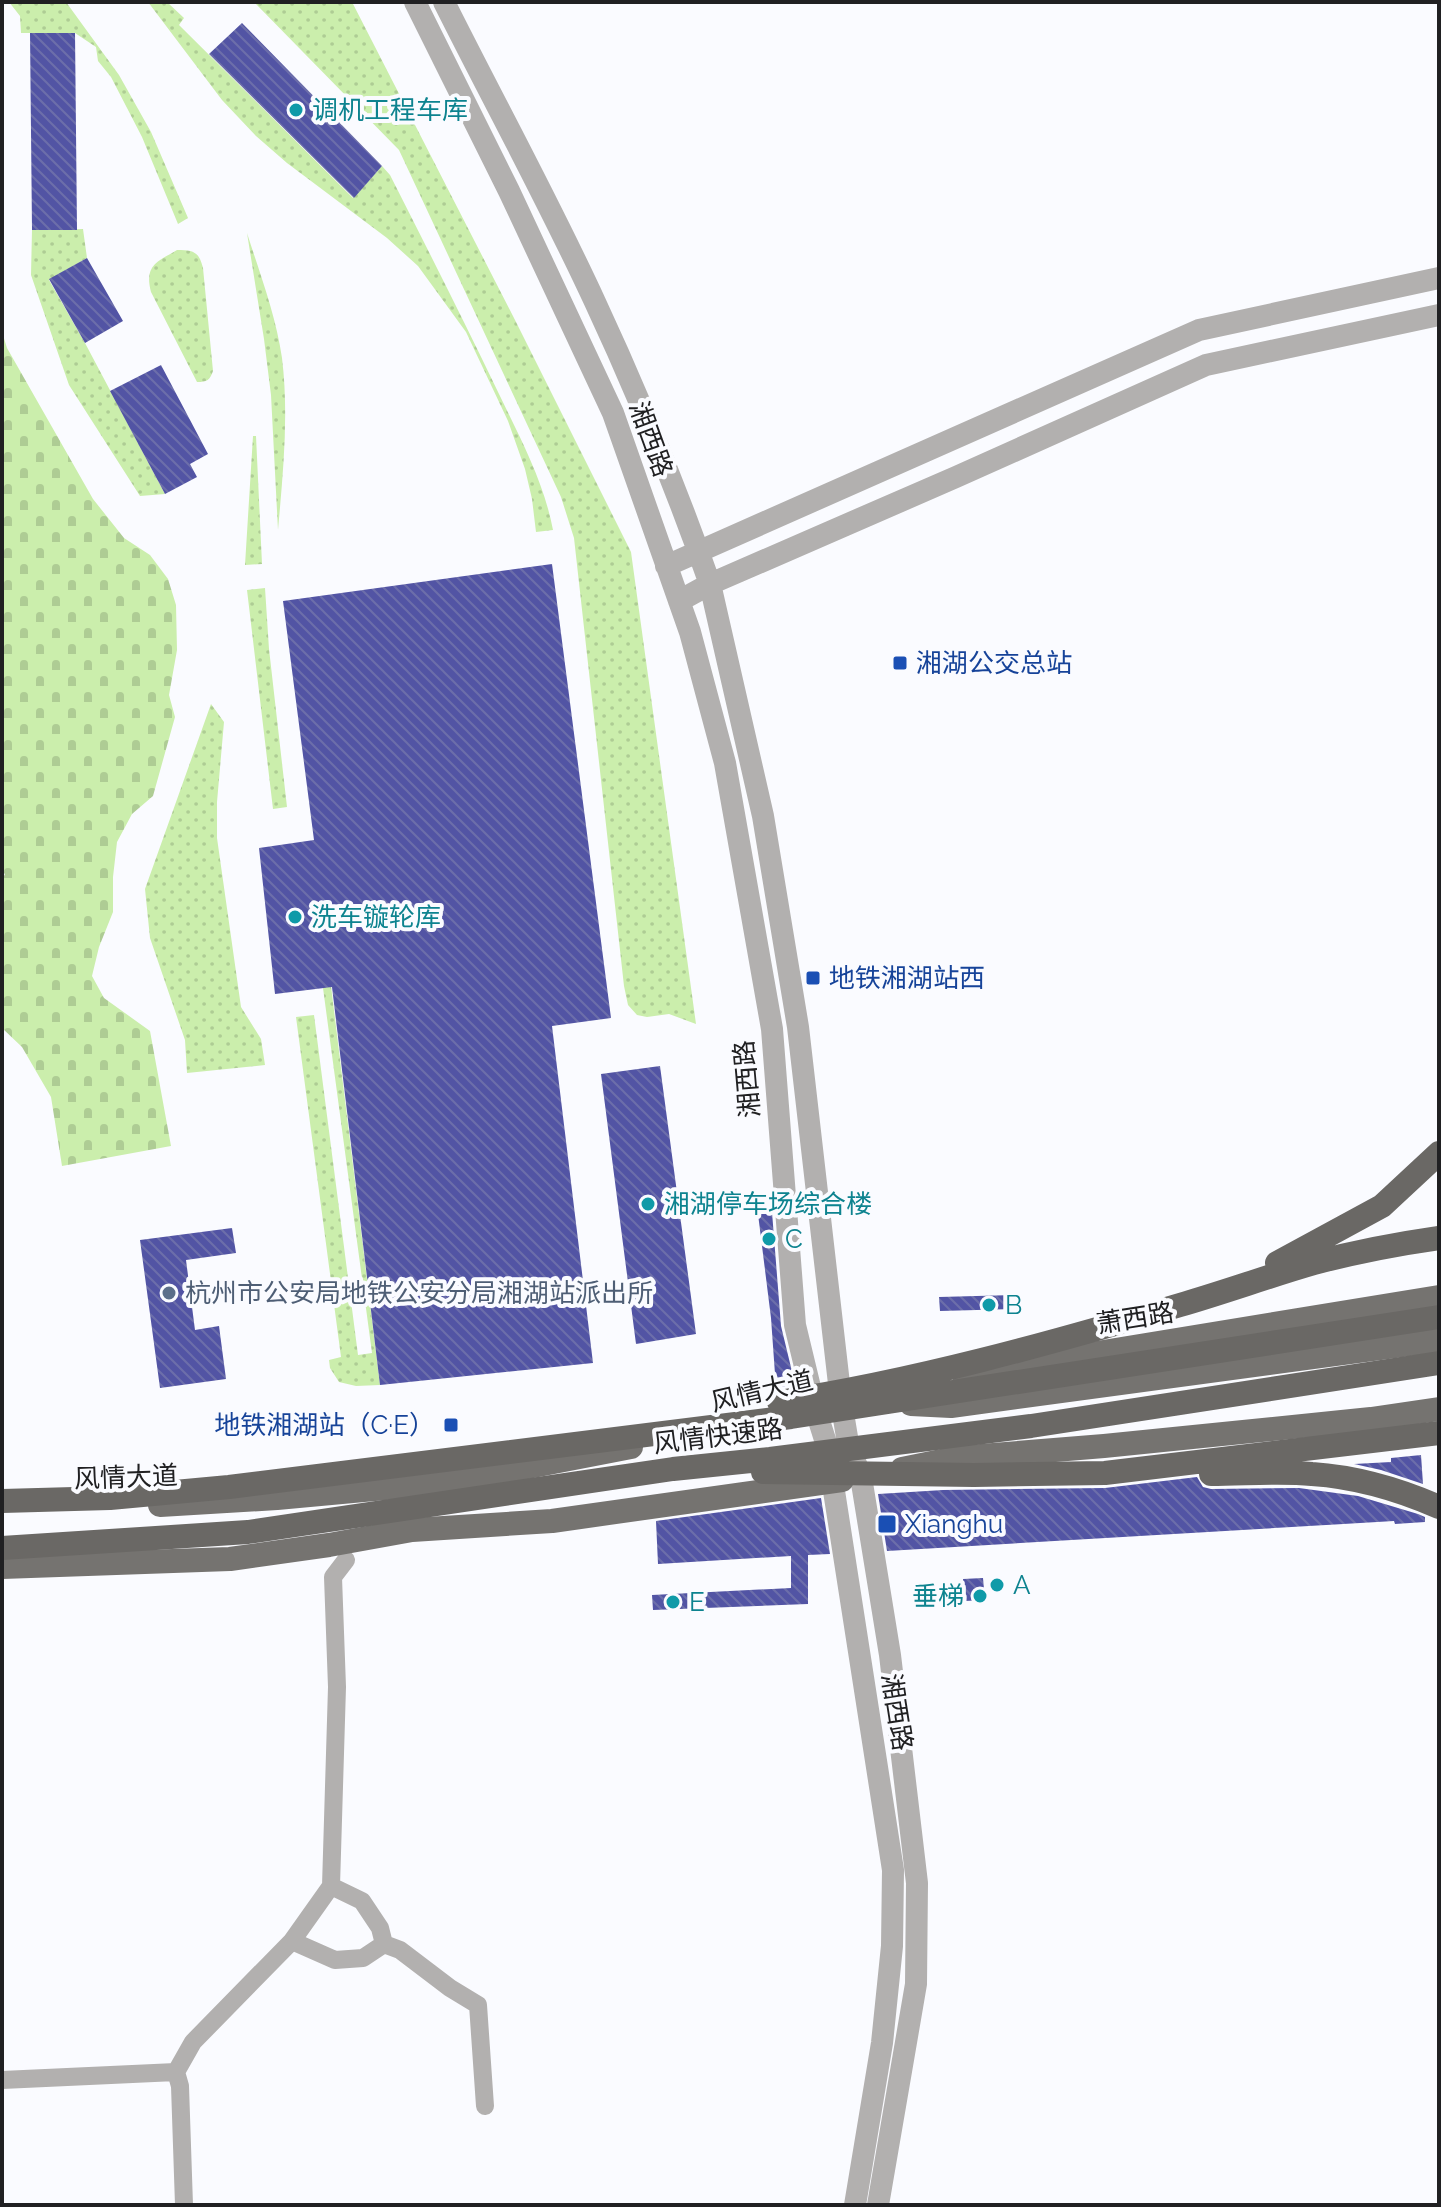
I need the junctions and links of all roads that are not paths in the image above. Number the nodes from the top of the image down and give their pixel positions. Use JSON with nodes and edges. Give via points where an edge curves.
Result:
{"nodes":[{"id":1,"x":415,"y":2,"type":"edge"},
{"id":2,"x":444,"y":2,"type":"edge"},
{"id":3,"x":1439,"y":278,"type":"edge"},
{"id":4,"x":1439,"y":315,"type":"edge"},
{"id":5,"x":699,"y":551,"type":"junction"},
{"id":6,"x":666,"y":566,"type":"junction"},
{"id":7,"x":710,"y":584,"type":"junction"},
{"id":8,"x":679,"y":601,"type":"junction"},
{"id":9,"x":1439,"y":1153,"type":"edge"},
{"id":10,"x":1439,"y":1238,"type":"edge"},
{"id":11,"x":1210,"y":1297,"type":"junction"},
{"id":12,"x":1439,"y":1297,"type":"edge"},
{"id":13,"x":1439,"y":1317,"type":"edge"},
{"id":14,"x":1261,"y":1326,"type":"junction"},
{"id":15,"x":1439,"y":1340,"type":"edge"},
{"id":16,"x":1375,"y":1349,"type":"junction"},
{"id":17,"x":1439,"y":1363,"type":"edge"},
{"id":18,"x":841,"y":1401,"type":"junction"},
{"id":19,"x":815,"y":1408,"type":"junction"},
{"id":20,"x":1439,"y":1409,"type":"edge"},
{"id":21,"x":1439,"y":1433,"type":"edge"},
{"id":22,"x":838,"y":1444,"type":"junction"},
{"id":23,"x":481,"y":1454,"type":"junction"},
{"id":24,"x":673,"y":1469,"type":"junction"},
{"id":25,"x":1105,"y":1473,"type":"junction"},
{"id":26,"x":861,"y":1477,"type":"junction"},
{"id":27,"x":832,"y":1481,"type":"junction"},
{"id":28,"x":2,"y":1503,"type":"edge"},
{"id":29,"x":1439,"y":1507,"type":"edge"},
{"id":30,"x":412,"y":1530,"type":"junction"},
{"id":31,"x":2,"y":1548,"type":"edge"},
{"id":32,"x":346,"y":1560,"type":"dead end"},
{"id":33,"x":2,"y":1567,"type":"edge"},
{"id":34,"x":331,"y":1886,"type":"junction"},
{"id":35,"x":292,"y":1941,"type":"junction"},
{"id":36,"x":384,"y":1944,"type":"junction"},
{"id":37,"x":176,"y":2072,"type":"junction"},
{"id":38,"x":2,"y":2080,"type":"edge"},
{"id":39,"x":485,"y":2106,"type":"dead end"},
{"id":40,"x":184,"y":2205,"type":"edge"},
{"id":41,"x":855,"y":2205,"type":"edge"},
{"id":42,"x":878,"y":2205,"type":"edge"}],
"edges":[{"from":1,"to":6,"type":"street","name":"湘西路","via":[[613,413]]},
{"from":2,"to":5,"type":"street","name":"湘西路","via":[[594,301]]},
{"from":3,"to":5,"type":"street","via":[[1199,330]]},
{"from":4,"to":7,"type":"street","via":[[1206,365]]},
{"from":5,"to":6,"type":"street"},
{"from":5,"to":7,"type":"street","name":"湘西路"},
{"from":6,"to":8,"type":"street","name":"湘西路"},
{"from":7,"to":8,"type":"street"},
{"from":7,"to":18,"type":"street","name":"湘西路","via":[[763,816],[798,1027]]},
{"from":8,"to":19,"type":"street","name":"湘西路","via":[[725,763],[772,1029],[795,1325]]},
{"from":9,"to":11,"type":"highway","via":[[1382,1206]]},
{"from":10,"to":11,"type":"highway","via":[[1313,1264]]},
{"from":11,"to":23,"type":"highway","via":[[1025,1351],[884,1384]]},
{"from":12,"to":14,"type":"main road","name":"萧西路"},
{"from":13,"to":23,"type":"highway","name":"风情快速路","via":[[806,1415]]},
{"from":14,"to":16,"type":"main road"},
{"from":14,"to":18,"type":"main road","name":"萧西路","via":[[975,1372]]},
{"from":15,"to":16,"type":"main road","name":"风情大道"},
{"from":16,"to":18,"type":"main road","name":"风情大道","via":[[951,1406]]},
{"from":17,"to":24,"type":"highway","name":"风情快速路","via":[[1031,1426]]},
{"from":18,"to":19,"type":"main road","name":"风情大道"},
{"from":18,"to":22,"type":"street","name":"湘西路"},
{"from":19,"to":22,"type":"street","name":"湘西路"},
{"from":19,"to":28,"type":"main road","name":"风情大道","via":[[450,1482],[143,1506]]},
{"from":20,"to":26,"type":"main road","via":[[956,1458]]},
{"from":21,"to":25,"type":"highway"},
{"from":22,"to":26,"type":"street","name":"湘西路"},
{"from":22,"to":27,"type":"street","name":"湘西路"},
{"from":22,"to":30,"type":"main road","via":[[541,1492]]},
{"from":23,"to":28,"type":"highway","name":"风情快速路","via":[[229,1487]]},
{"from":24,"to":25,"type":"highway"},
{"from":24,"to":31,"type":"highway","name":"风情快速路","via":[[248,1532]]},
{"from":25,"to":29,"type":"highway","via":[[1313,1474],[1402,1491]]},
{"from":26,"to":27,"type":"main road"},
{"from":26,"to":42,"type":"street","name":"湘西路","via":[[890,1655],[917,1883],[916,1984]]},
{"from":27,"to":30,"type":"main road","via":[[552,1521]]},
{"from":27,"to":41,"type":"street","name":"湘西路","via":[[893,1870],[882,2043]]},
{"from":30,"to":33,"type":"main road","via":[[230,1559]]},
{"from":32,"to":34,"type":"street","via":[[333,1577],[337,1687]]},
{"from":34,"to":35,"type":"street"},
{"from":34,"to":36,"type":"street","via":[[362,1901]]},
{"from":35,"to":36,"type":"street","via":[[335,1960],[363,1958]]},
{"from":35,"to":37,"type":"street","via":[[193,2042]]},
{"from":36,"to":39,"type":"street","via":[[478,2005]]},
{"from":37,"to":38,"type":"street"},
{"from":37,"to":40,"type":"street"}]}
